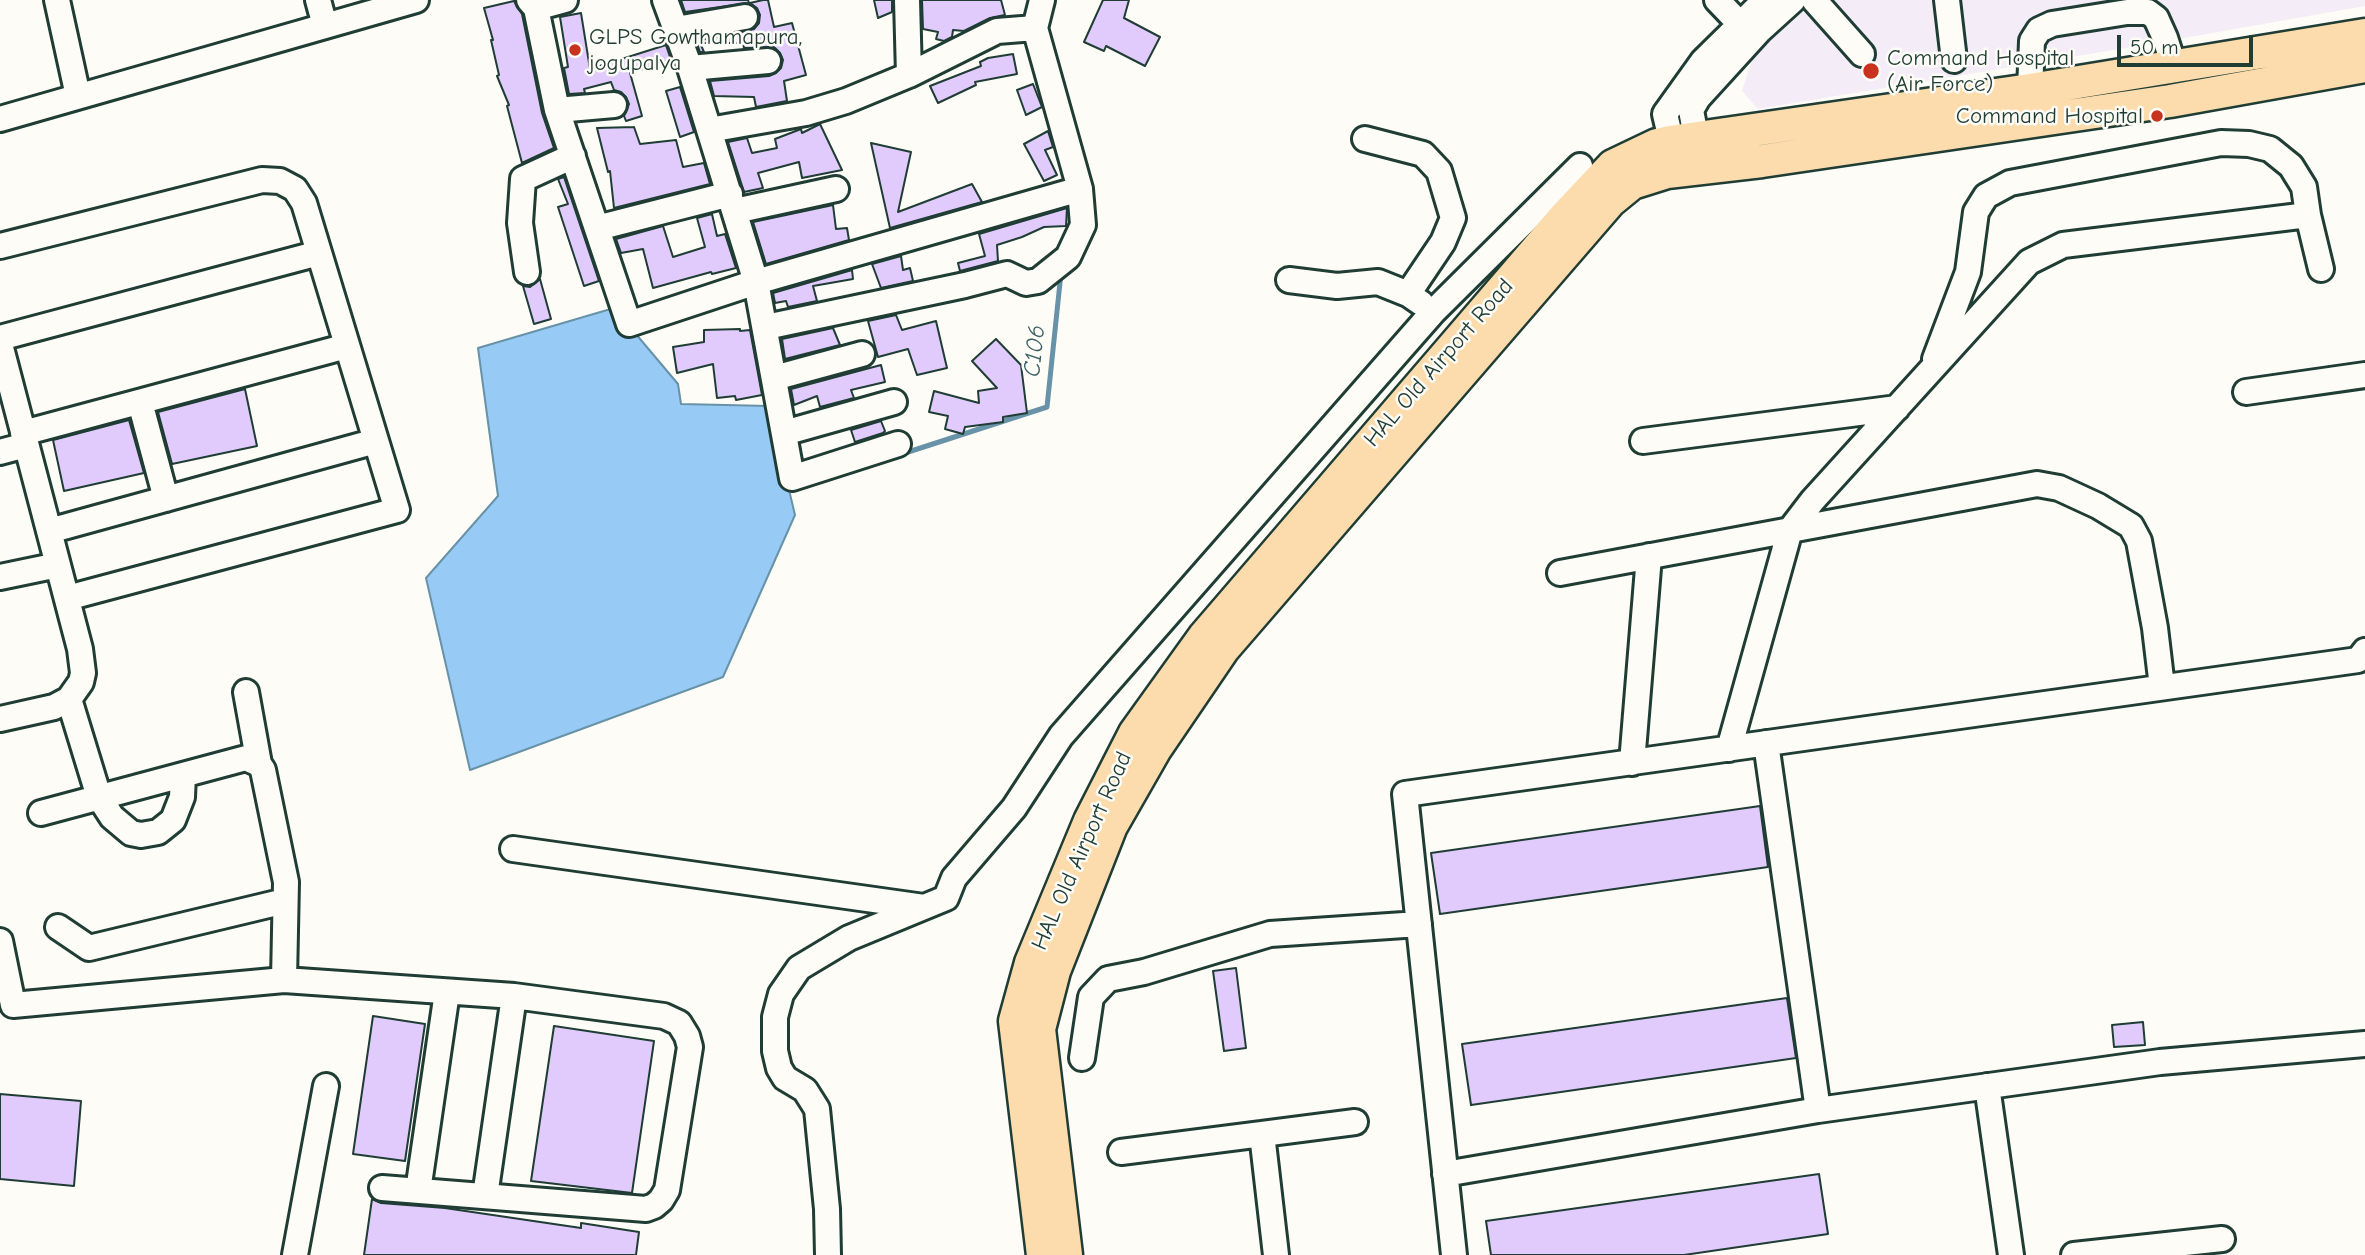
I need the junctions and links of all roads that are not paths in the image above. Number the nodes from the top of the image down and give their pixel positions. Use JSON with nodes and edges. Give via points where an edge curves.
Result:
{"nodes":[{"id":1,"x":57,"y":0,"type":"edge"},
{"id":2,"x":318,"y":0,"type":"edge"},
{"id":3,"x":416,"y":0,"type":"edge"},
{"id":4,"x":565,"y":0,"type":"edge"},
{"id":5,"x":665,"y":0,"type":"edge"},
{"id":6,"x":907,"y":0,"type":"edge"},
{"id":7,"x":1042,"y":0,"type":"edge"},
{"id":8,"x":1717,"y":0,"type":"edge"},
{"id":9,"x":1765,"y":0,"type":"edge"},
{"id":10,"x":1793,"y":0,"type":"edge"},
{"id":11,"x":1814,"y":0,"type":"edge"},
{"id":12,"x":1947,"y":0,"type":"edge"},
{"id":13,"x":532,"y":4,"type":"edge"},
{"id":14,"x":745,"y":18,"type":"dead end"},
{"id":15,"x":1740,"y":24,"type":"junction"},
{"id":16,"x":325,"y":26,"type":"junction"},
{"id":17,"x":1029,"y":28,"type":"junction"},
{"id":18,"x":676,"y":29,"type":"junction"},
{"id":19,"x":2365,"y":34,"type":"edge"},
{"id":20,"x":1862,"y":54,"type":"dead end"},
{"id":21,"x":768,"y":61,"type":"dead end"},
{"id":22,"x":1954,"y":61,"type":"dead end"},
{"id":23,"x":2174,"y":66,"type":"junction"},
{"id":24,"x":2365,"y":66,"type":"edge"},
{"id":25,"x":691,"y":68,"type":"junction"},
{"id":26,"x":909,"y":75,"type":"junction"},
{"id":27,"x":2030,"y":90,"type":"junction"},
{"id":28,"x":78,"y":96,"type":"junction"},
{"id":29,"x":614,"y":105,"type":"dead end"},
{"id":30,"x":557,"y":110,"type":"junction"},
{"id":31,"x":0,"y":119,"type":"edge"},
{"id":32,"x":709,"y":130,"type":"junction"},
{"id":33,"x":1365,"y":139,"type":"dead end"},
{"id":34,"x":1689,"y":155,"type":"junction"},
{"id":35,"x":573,"y":156,"type":"junction"},
{"id":36,"x":1580,"y":166,"type":"dead end"},
{"id":37,"x":836,"y":189,"type":"dead end"},
{"id":38,"x":1080,"y":189,"type":"junction"},
{"id":39,"x":733,"y":202,"type":"junction"},
{"id":40,"x":2308,"y":215,"type":"junction"},
{"id":41,"x":597,"y":228,"type":"junction"},
{"id":42,"x":0,"y":246,"type":"edge"},
{"id":43,"x":319,"y":253,"type":"junction"},
{"id":44,"x":2321,"y":269,"type":"dead end"},
{"id":45,"x":527,"y":272,"type":"dead end"},
{"id":46,"x":1289,"y":280,"type":"dead end"},
{"id":47,"x":756,"y":282,"type":"junction"},
{"id":48,"x":1408,"y":294,"type":"junction"},
{"id":49,"x":1433,"y":312,"type":"junction"},
{"id":50,"x":766,"y":327,"type":"junction"},
{"id":51,"x":0,"y":338,"type":"edge"},
{"id":52,"x":0,"y":344,"type":"edge"},
{"id":53,"x":347,"y":346,"type":"junction"},
{"id":54,"x":862,"y":354,"type":"dead end"},
{"id":55,"x":1930,"y":372,"type":"junction"},
{"id":56,"x":2365,"y":375,"type":"edge"},
{"id":57,"x":774,"y":378,"type":"junction"},
{"id":58,"x":2246,"y":392,"type":"dead end"},
{"id":59,"x":139,"y":402,"type":"junction"},
{"id":60,"x":894,"y":402,"type":"dead end"},
{"id":61,"x":1897,"y":408,"type":"junction"},
{"id":62,"x":784,"y":433,"type":"junction"},
{"id":63,"x":25,"y":439,"type":"junction"},
{"id":64,"x":376,"y":441,"type":"junction"},
{"id":65,"x":1643,"y":441,"type":"dead end"},
{"id":66,"x":898,"y":444,"type":"dead end"},
{"id":67,"x":0,"y":452,"type":"edge"},
{"id":68,"x":166,"y":499,"type":"junction"},
{"id":69,"x":1790,"y":530,"type":"junction"},
{"id":70,"x":49,"y":531,"type":"junction"},
{"id":71,"x":1649,"y":556,"type":"junction"},
{"id":72,"x":58,"y":565,"type":"junction"},
{"id":73,"x":1560,"y":573,"type":"dead end"},
{"id":74,"x":0,"y":577,"type":"edge"},
{"id":75,"x":66,"y":598,"type":"junction"},
{"id":76,"x":2365,"y":651,"type":"edge"},
{"id":77,"x":2162,"y":687,"type":"junction"},
{"id":78,"x":246,"y":692,"type":"dead end"},
{"id":79,"x":69,"y":699,"type":"junction"},
{"id":80,"x":0,"y":719,"type":"edge"},
{"id":81,"x":1766,"y":743,"type":"junction"},
{"id":82,"x":1729,"y":749,"type":"junction"},
{"id":83,"x":1632,"y":762,"type":"junction"},
{"id":84,"x":259,"y":764,"type":"junction"},
{"id":85,"x":183,"y":775,"type":"junction"},
{"id":86,"x":99,"y":797,"type":"junction"},
{"id":87,"x":41,"y":813,"type":"dead end"},
{"id":88,"x":513,"y":849,"type":"dead end"},
{"id":89,"x":285,"y":901,"type":"junction"},
{"id":90,"x":925,"y":907,"type":"junction"},
{"id":91,"x":1419,"y":924,"type":"junction"},
{"id":92,"x":58,"y":927,"type":"dead end"},
{"id":93,"x":0,"y":941,"type":"edge"},
{"id":94,"x":284,"y":980,"type":"junction"},
{"id":95,"x":447,"y":992,"type":"junction"},
{"id":96,"x":514,"y":996,"type":"junction"},
{"id":97,"x":2365,"y":1044,"type":"edge"},
{"id":98,"x":1082,"y":1058,"type":"dead end"},
{"id":99,"x":326,"y":1086,"type":"dead end"},
{"id":100,"x":1987,"y":1086,"type":"junction"},
{"id":101,"x":1818,"y":1110,"type":"junction"},
{"id":102,"x":1355,"y":1122,"type":"dead end"},
{"id":103,"x":1262,"y":1134,"type":"junction"},
{"id":104,"x":1121,"y":1152,"type":"dead end"},
{"id":105,"x":1445,"y":1174,"type":"junction"},
{"id":106,"x":382,"y":1188,"type":"dead end"},
{"id":107,"x":418,"y":1191,"type":"junction"},
{"id":108,"x":485,"y":1196,"type":"junction"},
{"id":109,"x":2222,"y":1239,"type":"dead end"},
{"id":110,"x":295,"y":1255,"type":"edge"},
{"id":111,"x":828,"y":1255,"type":"edge"},
{"id":112,"x":1043,"y":1255,"type":"edge"},
{"id":113,"x":1066,"y":1255,"type":"edge"},
{"id":114,"x":1276,"y":1255,"type":"edge"},
{"id":115,"x":1454,"y":1255,"type":"edge"},
{"id":116,"x":2011,"y":1255,"type":"edge"},
{"id":117,"x":2074,"y":1255,"type":"edge"}],
"edges":[{"from":1,"to":28,"type":"street"},
{"from":2,"to":16,"type":"street"},
{"from":3,"to":16,"type":"street"},
{"from":4,"to":13,"type":"street"},
{"from":5,"to":18,"type":"street"},
{"from":6,"to":26,"type":"street"},
{"from":7,"to":17,"type":"street"},
{"from":8,"to":15,"type":"street"},
{"from":9,"to":15,"type":"street"},
{"from":10,"to":34,"type":"street","via":[[1698,98],[1692,110]]},
{"from":11,"to":20,"type":"street"},
{"from":12,"to":22,"type":"street"},
{"from":13,"to":30,"type":"street"},
{"from":14,"to":18,"type":"street"},
{"from":15,"to":34,"type":"street","via":[[1703,61],[1665,114]]},
{"from":16,"to":28,"type":"street"},
{"from":17,"to":26,"type":"street","via":[[997,31]]},
{"from":17,"to":38,"type":"street"},
{"from":18,"to":25,"type":"street"},
{"from":19,"to":23,"type":"main road","name":"HAL Old Airport Road"},
{"from":21,"to":25,"type":"street"},
{"from":23,"to":27,"type":"main road","name":"HAL Old Airport Road"},
{"from":23,"to":27,"type":"street","via":[[2156,19],[2148,12],[2052,24],[2039,30],[2032,41]]},
{"from":24,"to":34,"type":"main road","name":"HAL Old Airport Road","via":[[2170,101]]},
{"from":25,"to":32,"type":"street"},
{"from":26,"to":32,"type":"street","via":[[806,113]]},
{"from":27,"to":34,"type":"main road","name":"HAL Old Airport Road"},
{"from":28,"to":31,"type":"street"},
{"from":29,"to":30,"type":"street"},
{"from":30,"to":35,"type":"street"},
{"from":32,"to":39,"type":"street"},
{"from":33,"to":48,"type":"street","via":[[1423,154],[1439,171],[1453,218],[1443,242]]},
{"from":34,"to":112,"type":"main road","name":"HAL Old Airport Road","via":[[1657,145],[1613,166],[1204,637],[1135,733],[1079,847],[1031,963],[1015,1021]]},
{"from":34,"to":113,"type":"main road","name":"HAL Old Airport Road","via":[[1667,172],[1632,183],[1610,201],[1223,649],[1155,749],[1111,826],[1054,971],[1039,1029]]},
{"from":35,"to":41,"type":"street"},
{"from":35,"to":45,"type":"street","via":[[523,179],[520,223]]},
{"from":36,"to":49,"type":"street"},
{"from":37,"to":39,"type":"street"},
{"from":38,"to":47,"type":"street"},
{"from":38,"to":50,"type":"street","via":[[1083,225],[1068,257],[1038,281],[1026,284],[1007,274]]},
{"from":39,"to":41,"type":"street"},
{"from":39,"to":47,"type":"street"},
{"from":40,"to":44,"type":"street"},
{"from":40,"to":55,"type":"street","via":[[2063,245],[2029,262]]},
{"from":40,"to":55,"type":"street","via":[[2304,187],[2291,166],[2270,149],[2249,144],[2221,143],[2010,183],[1986,197],[1976,212],[1968,272]]},
{"from":41,"to":47,"type":"street","via":[[629,324]]},
{"from":42,"to":43,"type":"street","via":[[262,180],[280,181],[295,189]]},
{"from":43,"to":51,"type":"street"},
{"from":43,"to":53,"type":"street"},
{"from":46,"to":48,"type":"street","via":[[1337,286],[1378,282]]},
{"from":47,"to":50,"type":"street"},
{"from":48,"to":49,"type":"street"},
{"from":49,"to":90,"type":"street","via":[[1061,736],[1014,808],[954,878],[946,898]]},
{"from":50,"to":57,"type":"street"},
{"from":52,"to":63,"type":"street"},
{"from":53,"to":59,"type":"street"},
{"from":53,"to":64,"type":"street"},
{"from":54,"to":57,"type":"street"},
{"from":55,"to":61,"type":"street"},
{"from":56,"to":58,"type":"street"},
{"from":57,"to":62,"type":"street"},
{"from":59,"to":63,"type":"street"},
{"from":59,"to":68,"type":"street"},
{"from":60,"to":62,"type":"street"},
{"from":61,"to":65,"type":"street"},
{"from":61,"to":69,"type":"street"},
{"from":62,"to":66,"type":"street","via":[[792,478]]},
{"from":63,"to":67,"type":"street"},
{"from":63,"to":70,"type":"street"},
{"from":64,"to":68,"type":"street"},
{"from":64,"to":75,"type":"street","via":[[397,510]]},
{"from":68,"to":70,"type":"street"},
{"from":69,"to":71,"type":"street"},
{"from":69,"to":77,"type":"street","via":[[2037,484],[2059,488],[2131,526],[2139,541]]},
{"from":69,"to":82,"type":"street"},
{"from":70,"to":72,"type":"street"},
{"from":71,"to":73,"type":"street"},
{"from":71,"to":83,"type":"street"},
{"from":72,"to":74,"type":"street"},
{"from":72,"to":75,"type":"street"},
{"from":75,"to":79,"type":"street","via":[[83,673]]},
{"from":76,"to":77,"type":"street","via":[[2358,660]]},
{"from":77,"to":81,"type":"street"},
{"from":78,"to":84,"type":"street"},
{"from":79,"to":80,"type":"street","via":[[54,707]]},
{"from":79,"to":86,"type":"street"},
{"from":81,"to":82,"type":"street"},
{"from":81,"to":101,"type":"street"},
{"from":82,"to":83,"type":"street"},
{"from":83,"to":91,"type":"street","via":[[1405,794]]},
{"from":84,"to":85,"type":"street","via":[[246,758]]},
{"from":84,"to":89,"type":"street","via":[[283,864]]},
{"from":85,"to":86,"type":"street"},
{"from":85,"to":86,"type":"street","via":[[179,807],[173,820],[158,832],[131,833],[112,817]]},
{"from":86,"to":87,"type":"street"},
{"from":88,"to":90,"type":"street"},
{"from":89,"to":92,"type":"street","via":[[89,948]]},
{"from":89,"to":94,"type":"street"},
{"from":90,"to":111,"type":"street","via":[[849,938],[799,968],[781,994],[775,1017],[775,1051],[785,1078],[805,1090],[817,1109]]},
{"from":91,"to":98,"type":"street","via":[[1270,934],[1108,979],[1091,997]]},
{"from":91,"to":105,"type":"street"},
{"from":93,"to":94,"type":"street","via":[[13,1005]]},
{"from":94,"to":95,"type":"street"},
{"from":95,"to":96,"type":"street"},
{"from":95,"to":107,"type":"street"},
{"from":96,"to":108,"type":"street"},
{"from":96,"to":108,"type":"street","via":[[664,1016],[679,1023],[690,1047],[667,1190],[654,1206]]},
{"from":97,"to":100,"type":"street","via":[[2161,1062]]},
{"from":99,"to":110,"type":"street"},
{"from":100,"to":101,"type":"street"},
{"from":100,"to":116,"type":"street"},
{"from":101,"to":105,"type":"street"},
{"from":102,"to":103,"type":"street"},
{"from":103,"to":104,"type":"street"},
{"from":103,"to":114,"type":"street"},
{"from":105,"to":115,"type":"street"},
{"from":106,"to":107,"type":"street"},
{"from":107,"to":108,"type":"street"},
{"from":109,"to":117,"type":"street"}]}
